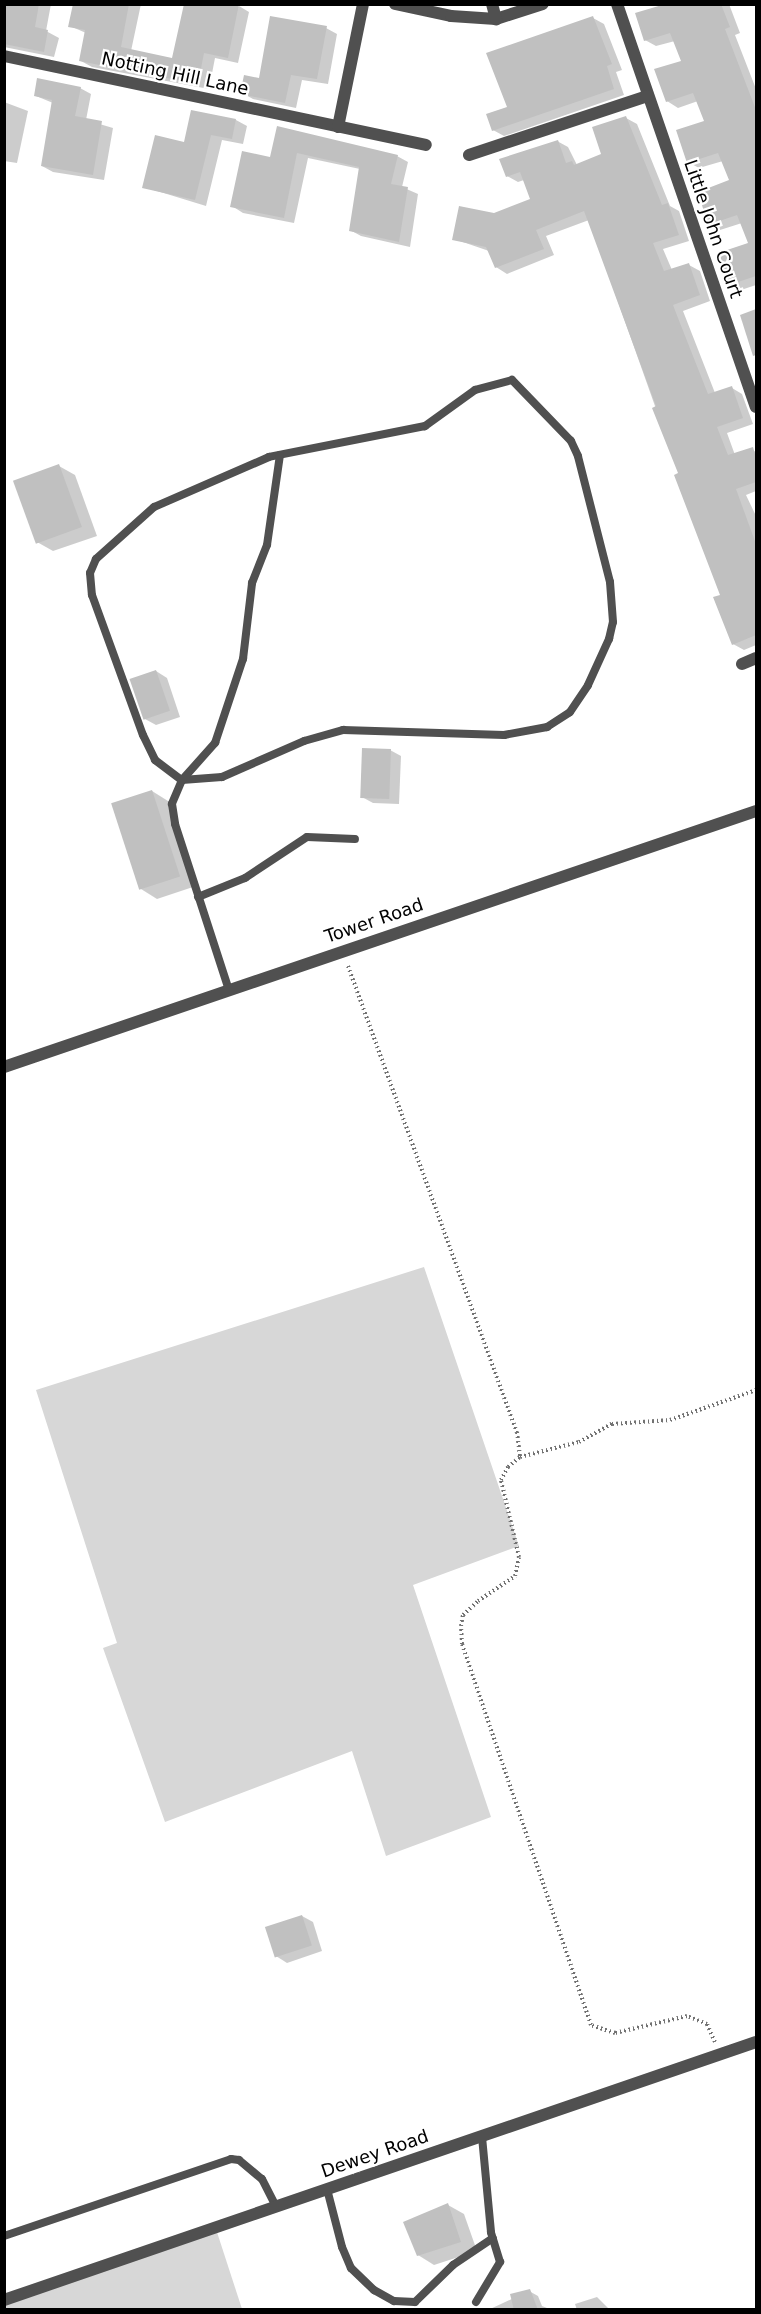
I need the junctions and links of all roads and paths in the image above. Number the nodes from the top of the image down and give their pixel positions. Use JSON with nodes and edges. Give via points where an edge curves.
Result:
{"nodes":[{"id":1,"x":363,"y":4,"type":"edge"},
{"id":2,"x":395,"y":4,"type":"edge"},
{"id":3,"x":492,"y":4,"type":"edge"},
{"id":4,"x":543,"y":4,"type":"edge"},
{"id":5,"x":617,"y":4,"type":"edge"},
{"id":6,"x":496,"y":19,"type":"junction"},
{"id":7,"x":4,"y":56,"type":"edge"},
{"id":8,"x":647,"y":96,"type":"junction"},
{"id":9,"x":338,"y":127,"type":"junction"},
{"id":10,"x":426,"y":145,"type":"dead end"},
{"id":11,"x":469,"y":155,"type":"dead end"},
{"id":12,"x":756,"y":407,"type":"edge"},
{"id":13,"x":280,"y":455,"type":"junction"},
{"id":14,"x":756,"y":658,"type":"edge"},
{"id":15,"x":742,"y":664,"type":"dead end"},
{"id":16,"x":182,"y":780,"type":"junction"},
{"id":17,"x":756,"y":811,"type":"edge"},
{"id":18,"x":355,"y":839,"type":"dead end"},
{"id":19,"x":198,"y":897,"type":"junction"},
{"id":20,"x":343,"y":951,"type":"junction"},
{"id":21,"x":229,"y":990,"type":"junction"},
{"id":22,"x":4,"y":1067,"type":"edge"},
{"id":23,"x":756,"y":1390,"type":"edge"},
{"id":24,"x":520,"y":1457,"type":"junction"},
{"id":25,"x":756,"y":2042,"type":"edge"},
{"id":26,"x":718,"y":2055,"type":"junction"},
{"id":27,"x":482,"y":2136,"type":"junction"},
{"id":28,"x":327,"y":2189,"type":"junction"},
{"id":29,"x":276,"y":2207,"type":"junction"},
{"id":30,"x":4,"y":2236,"type":"edge"},
{"id":31,"x":493,"y":2238,"type":"junction"},
{"id":32,"x":4,"y":2300,"type":"edge"},
{"id":33,"x":476,"y":2301,"type":"dead end"}],
"edges":[{"from":1,"to":9,"type":"street"},
{"from":2,"to":6,"type":"street","via":[[451,16]]},
{"from":3,"to":6,"type":"street"},
{"from":4,"to":6,"type":"street"},
{"from":5,"to":8,"type":"street","name":"Little John Court"},
{"from":7,"to":9,"type":"street","name":"Notting Hill Lane"},
{"from":8,"to":11,"type":"street"},
{"from":8,"to":12,"type":"street","name":"Little John Court"},
{"from":9,"to":10,"type":"street","name":"Notting Hill Lane"},
{"from":13,"to":16,"type":"lane","via":[[267,545],[252,583],[243,659],[215,743]]},
{"from":13,"to":16,"type":"lane","via":[[154,507],[121,533],[96,559],[90,573],[92,595],[143,735],[155,760]]},
{"from":13,"to":16,"type":"lane","via":[[426,426],[475,390],[512,380],[571,441],[578,456],[610,582],[613,622],[609,639],[588,686],[570,712],[547,727],[484,736],[343,730],[304,741],[222,777]]},
{"from":14,"to":15,"type":"street"},
{"from":16,"to":19,"type":"lane","via":[[172,804]]},
{"from":17,"to":20,"type":"street","name":"Tower Road"},
{"from":18,"to":19,"type":"lane","via":[[308,837],[238,882]]},
{"from":19,"to":21,"type":"lane"},
{"from":20,"to":21,"type":"street","name":"Tower Road"},
{"from":20,"to":24,"type":"path","via":[[517,1432]]},
{"from":21,"to":22,"type":"street","name":"Tower Road"},
{"from":23,"to":24,"type":"path","via":[[670,1420],[612,1424],[579,1442]]},
{"from":24,"to":26,"type":"path","via":[[501,1480],[519,1557],[515,1576],[464,1615],[461,1626],[466,1655],[591,2025],[615,2033],[672,2018],[698,2018],[707,2024]]},
{"from":25,"to":26,"type":"street","name":"Dewey Road"},
{"from":26,"to":27,"type":"street","name":"Dewey Road"},
{"from":27,"to":28,"type":"street","name":"Dewey Road"},
{"from":27,"to":31,"type":"lane"},
{"from":28,"to":29,"type":"street","name":"Dewey Road"},
{"from":28,"to":31,"type":"lane","via":[[351,2268],[374,2290],[394,2301],[415,2302],[453,2265]]},
{"from":29,"to":30,"type":"lane","via":[[262,2179],[239,2160],[231,2159]]},
{"from":29,"to":32,"type":"street","name":"Dewey Road"},
{"from":31,"to":33,"type":"lane","via":[[500,2262]]}]}
